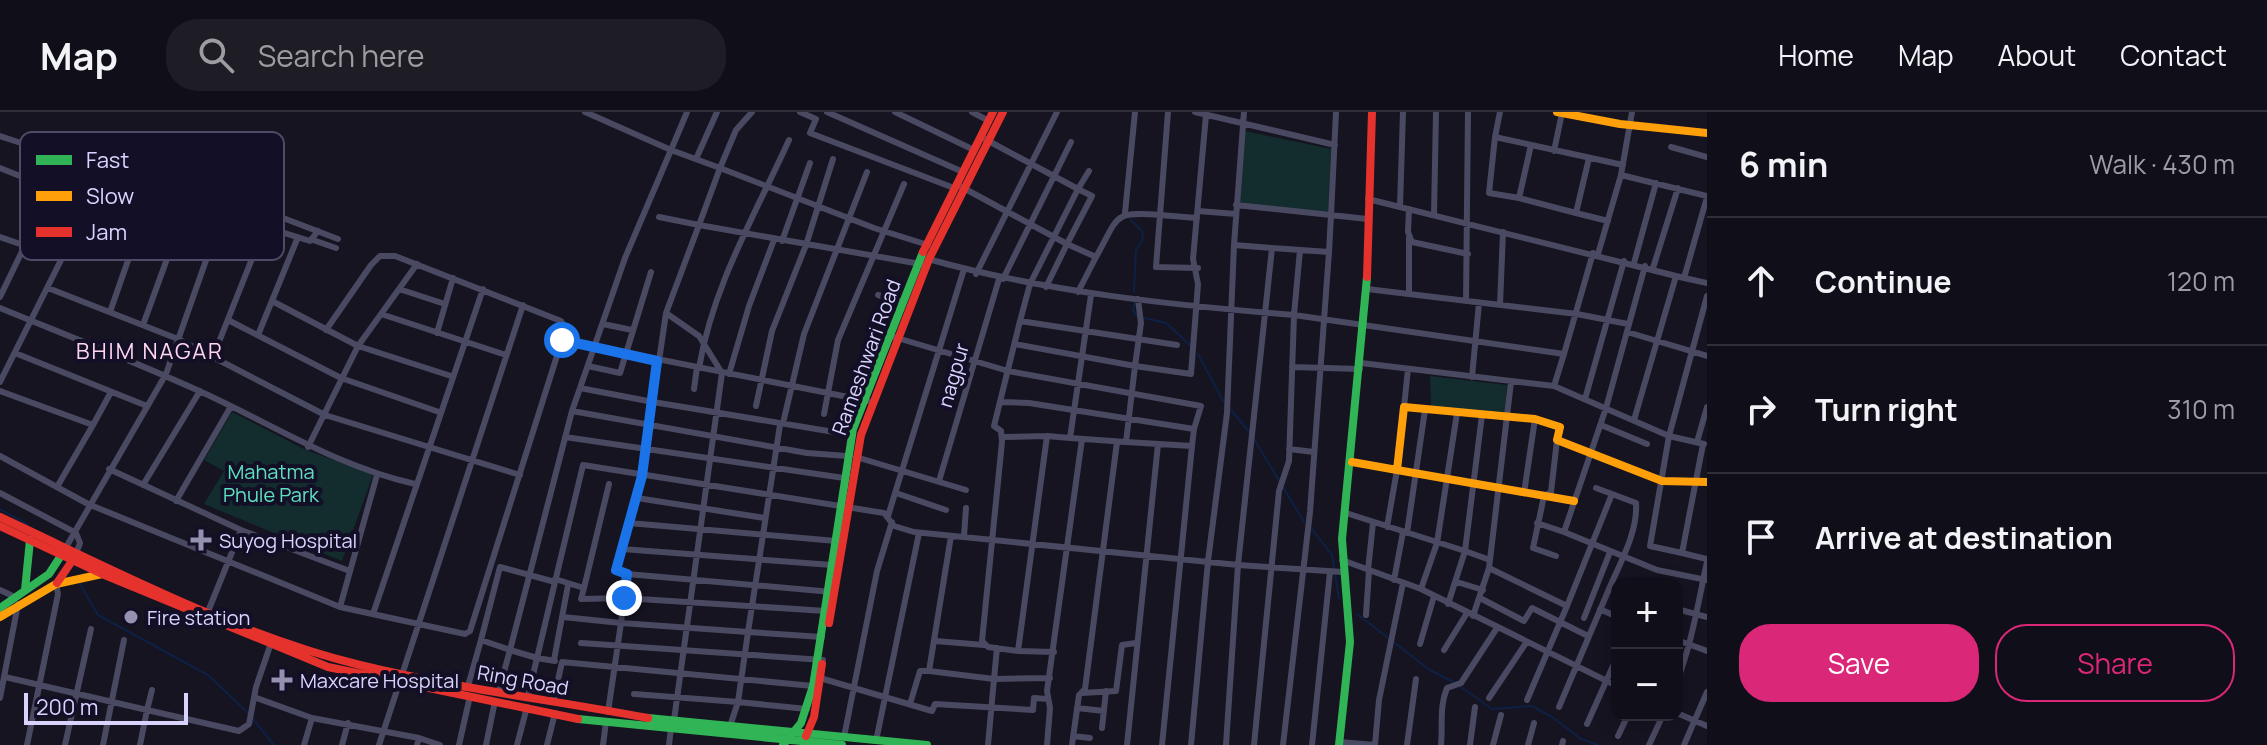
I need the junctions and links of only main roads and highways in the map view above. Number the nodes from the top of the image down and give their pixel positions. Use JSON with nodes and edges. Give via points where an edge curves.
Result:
{"nodes":[{"id":1,"x":1003,"y":112,"type":"edge"},
{"id":2,"x":1372,"y":112,"type":"edge"},
{"id":3,"x":1560,"y":112,"type":"edge"},
{"id":4,"x":991,"y":116,"type":"edge"},
{"id":5,"x":1707,"y":133,"type":"edge"},
{"id":6,"x":984,"y":139,"type":"junction"},
{"id":7,"x":958,"y":187,"type":"junction"},
{"id":8,"x":1365,"y":219,"type":"junction"},
{"id":9,"x":923,"y":261,"type":"junction"},
{"id":10,"x":1362,"y":324,"type":"junction"},
{"id":11,"x":895,"y":338,"type":"junction"},
{"id":12,"x":1359,"y":367,"type":"junction"},
{"id":13,"x":869,"y":402,"type":"junction"},
{"id":14,"x":851,"y":456,"type":"junction"},
{"id":15,"x":1352,"y":462,"type":"junction"},
{"id":16,"x":1397,"y":470,"type":"junction"},
{"id":17,"x":1707,"y":482,"type":"edge"},
{"id":18,"x":1574,"y":501,"type":"road end"},
{"id":19,"x":845,"y":507,"type":"junction"},
{"id":20,"x":0,"y":517,"type":"edge"},
{"id":21,"x":0,"y":526,"type":"edge"},
{"id":22,"x":30,"y":540,"type":"junction"},
{"id":23,"x":63,"y":552,"type":"junction"},
{"id":24,"x":74,"y":558,"type":"junction"},
{"id":25,"x":1337,"y":572,"type":"junction"},
{"id":26,"x":102,"y":574,"type":"junction"},
{"id":27,"x":56,"y":584,"type":"junction"},
{"id":28,"x":25,"y":590,"type":"junction"},
{"id":29,"x":832,"y":592,"type":"junction"},
{"id":30,"x":16,"y":601,"type":"junction"},
{"id":31,"x":2,"y":613,"type":"edge"},
{"id":32,"x":0,"y":625,"type":"edge"},
{"id":33,"x":820,"y":660,"type":"junction"},
{"id":34,"x":401,"y":678,"type":"junction"},
{"id":35,"x":527,"y":702,"type":"junction"},
{"id":36,"x":607,"y":717,"type":"junction"},
{"id":37,"x":730,"y":730,"type":"junction"},
{"id":38,"x":795,"y":731,"type":"junction"},
{"id":39,"x":808,"y":733,"type":"junction"},
{"id":40,"x":843,"y":741,"type":"edge"},
{"id":41,"x":785,"y":742,"type":"edge"},
{"id":42,"x":799,"y":743,"type":"edge"},
{"id":43,"x":1338,"y":744,"type":"edge"},
{"id":44,"x":927,"y":745,"type":"edge"}],
"edges":[{"from":1,"to":6,"type":"main road"},
{"from":2,"to":8,"type":"main road"},
{"from":3,"to":5,"type":"main road"},
{"from":4,"to":6,"type":"main road","name":"Rameshwari Road"},
{"from":6,"to":7,"type":"main road"},
{"from":6,"to":7,"type":"main road","name":"Rameshwari Road"},
{"from":7,"to":9,"type":"main road","name":"Rameshwari Road"},
{"from":8,"to":10,"type":"main road"},
{"from":8,"to":10,"type":"main road"},
{"from":9,"to":11,"type":"main road"},
{"from":9,"to":11,"type":"main road","name":"Rameshwari Road","via":[[903,302]]},
{"from":10,"to":12,"type":"main road"},
{"from":11,"to":13,"type":"main road","name":"Rameshwari Road"},
{"from":12,"to":15,"type":"main road"},
{"from":12,"to":25,"type":"main road"},
{"from":13,"to":14,"type":"main road"},
{"from":13,"to":14,"type":"main road","name":"Rameshwari Road","via":[[852,435]]},
{"from":14,"to":19,"type":"main road"},
{"from":14,"to":19,"type":"main road","name":"Rameshwari Road","via":[[844,478]]},
{"from":15,"to":16,"type":"main road"},
{"from":15,"to":25,"type":"main road"},
{"from":16,"to":17,"type":"main road","via":[[1404,407],[1535,419],[1560,427],[1557,440],[1662,481]]},
{"from":16,"to":18,"type":"main road"},
{"from":19,"to":29,"type":"main road"},
{"from":19,"to":29,"type":"main road","name":"Rameshwari Road","via":[[832,565]]},
{"from":20,"to":23,"type":"main road","name":"Ring Road"},
{"from":21,"to":22,"type":"main road","name":"Ring Road"},
{"from":22,"to":23,"type":"main road","name":"Ring Road"},
{"from":22,"to":28,"type":"main road"},
{"from":23,"to":24,"type":"main road","name":"Ring Road"},
{"from":23,"to":28,"type":"main road","via":[[49,574]]},
{"from":24,"to":26,"type":"main road","name":"Ring Road"},
{"from":24,"to":27,"type":"main road"},
{"from":24,"to":34,"type":"main road","name":"Ring Road","via":[[328,656]]},
{"from":25,"to":43,"type":"main road","via":[[1350,642]]},
{"from":26,"to":27,"type":"main road"},
{"from":26,"to":34,"type":"main road","name":"Ring Road","via":[[328,667]]},
{"from":27,"to":30,"type":"main road"},
{"from":28,"to":30,"type":"main road"},
{"from":29,"to":33,"type":"main road"},
{"from":29,"to":33,"type":"main road","name":"Rameshwari Road"},
{"from":30,"to":31,"type":"main road"},
{"from":31,"to":32,"type":"main road"},
{"from":33,"to":38,"type":"main road","name":"Rameshwari Road","via":[[807,709]]},
{"from":33,"to":39,"type":"main road"},
{"from":34,"to":35,"type":"main road","name":"Ring Road"},
{"from":35,"to":36,"type":"main road","name":"Ring Road","via":[[553,702]]},
{"from":35,"to":36,"type":"main road","name":"Ring Road","via":[[555,713]]},
{"from":36,"to":37,"type":"main road","name":"Ring Road"},
{"from":37,"to":38,"type":"main road","name":"Ring Road"},
{"from":37,"to":41,"type":"main road","name":"Ring Road"},
{"from":38,"to":39,"type":"main road","name":"Ring Road"},
{"from":38,"to":41,"type":"main road","name":"Rameshwari Road"},
{"from":39,"to":40,"type":"main road","name":"Ring Road"},
{"from":39,"to":42,"type":"main road"},
{"from":40,"to":42,"type":"main road","name":"Ring Road"},
{"from":40,"to":44,"type":"main road","name":"Ring Road"},
{"from":41,"to":42,"type":"main road","name":"Ring Road"}]}
